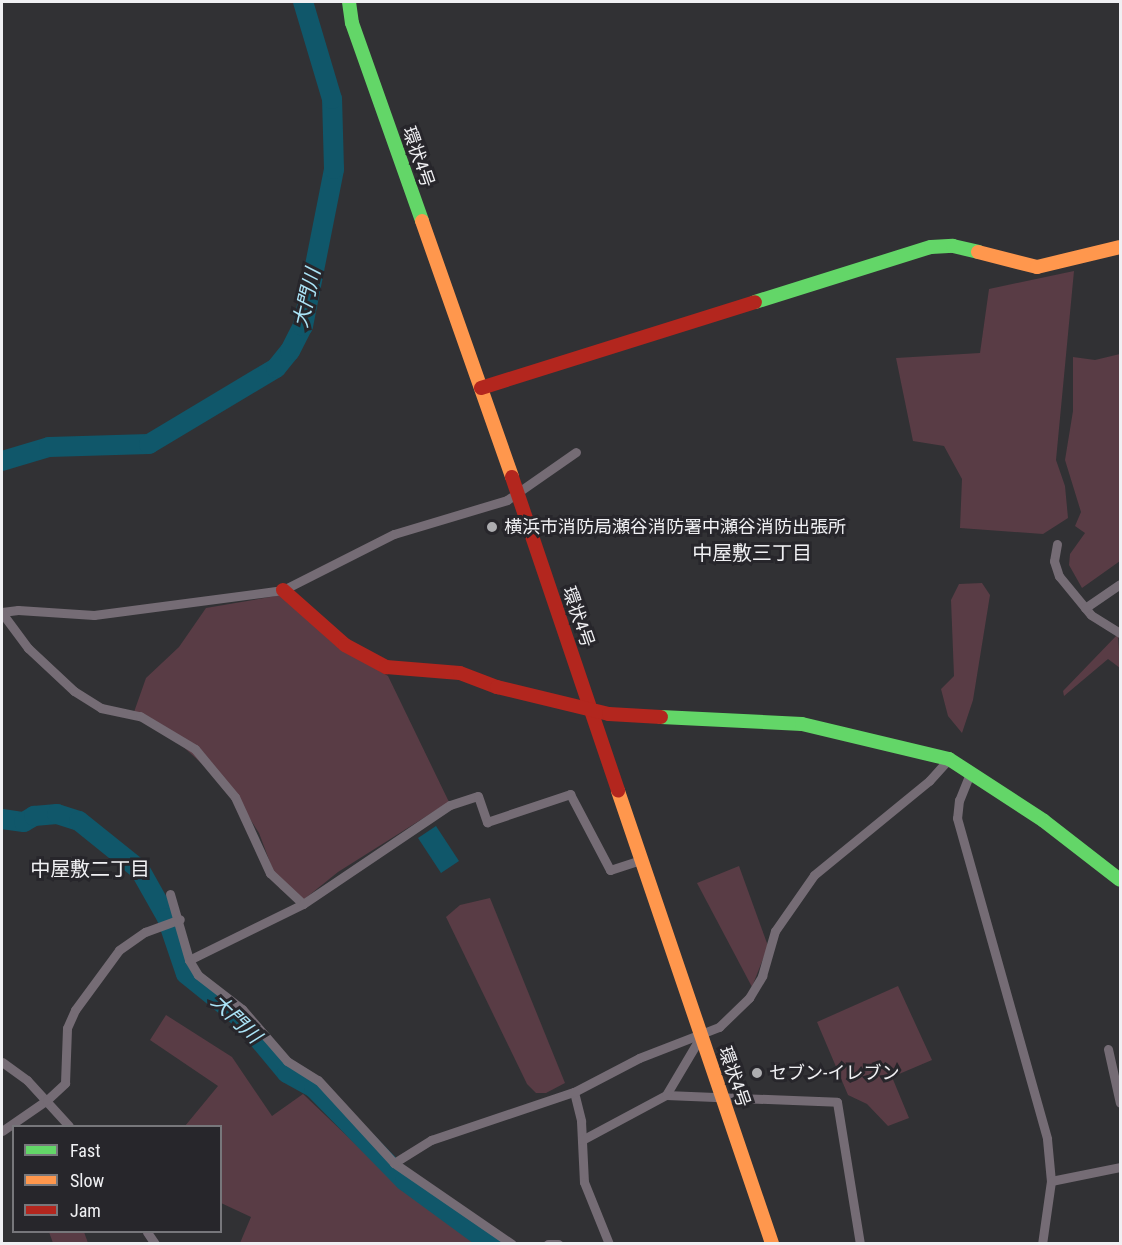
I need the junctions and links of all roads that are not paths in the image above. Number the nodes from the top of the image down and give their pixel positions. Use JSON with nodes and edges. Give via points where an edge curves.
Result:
{"nodes":[{"id":1,"x":349,"y":2,"type":"edge"},
{"id":2,"x":1120,"y":247,"type":"edge"},
{"id":3,"x":481,"y":388,"type":"junction"},
{"id":4,"x":576,"y":452,"type":"dead end"},
{"id":5,"x":518,"y":494,"type":"junction"},
{"id":6,"x":1057,"y":544,"type":"dead end"},
{"id":7,"x":1120,"y":584,"type":"edge"},
{"id":8,"x":283,"y":590,"type":"junction"},
{"id":9,"x":1085,"y":608,"type":"junction"},
{"id":10,"x":2,"y":613,"type":"edge"},
{"id":11,"x":1120,"y":633,"type":"edge"},
{"id":12,"x":590,"y":709,"type":"junction"},
{"id":13,"x":949,"y":759,"type":"junction"},
{"id":14,"x":971,"y":771,"type":"junction"},
{"id":15,"x":641,"y":860,"type":"junction"},
{"id":16,"x":1120,"y":880,"type":"edge"},
{"id":17,"x":170,"y":894,"type":"dead end"},
{"id":18,"x":303,"y":904,"type":"junction"},
{"id":19,"x":173,"y":921,"type":"junction"},
{"id":20,"x":189,"y":960,"type":"junction"},
{"id":21,"x":701,"y":1036,"type":"junction"},
{"id":22,"x":1108,"y":1049,"type":"dead end"},
{"id":23,"x":2,"y":1062,"type":"edge"},
{"id":24,"x":574,"y":1092,"type":"junction"},
{"id":25,"x":666,"y":1095,"type":"junction"},
{"id":26,"x":723,"y":1099,"type":"junction"},
{"id":27,"x":48,"y":1100,"type":"junction"},
{"id":28,"x":1120,"y":1103,"type":"edge"},
{"id":29,"x":68,"y":1125,"type":"edge"},
{"id":30,"x":2,"y":1131,"type":"edge"},
{"id":31,"x":582,"y":1140,"type":"junction"},
{"id":32,"x":394,"y":1163,"type":"junction"},
{"id":33,"x":1120,"y":1167,"type":"edge"},
{"id":34,"x":1051,"y":1181,"type":"junction"},
{"id":35,"x":512,"y":1244,"type":"edge"},
{"id":36,"x":548,"y":1244,"type":"edge"},
{"id":37,"x":558,"y":1244,"type":"edge"},
{"id":38,"x":609,"y":1244,"type":"edge"},
{"id":39,"x":772,"y":1244,"type":"edge"},
{"id":40,"x":860,"y":1244,"type":"edge"},
{"id":41,"x":1042,"y":1244,"type":"edge"}],
"edges":[{"from":1,"to":3,"type":"street","name":"環状4号","via":[[352,23]]},
{"from":2,"to":3,"type":"street","via":[[1037,267],[953,246],[931,247]]},
{"from":3,"to":5,"type":"street","name":"環状4号"},
{"from":4,"to":5,"type":"street"},
{"from":5,"to":8,"type":"street","via":[[394,534]]},
{"from":5,"to":12,"type":"street","name":"環状4号"},
{"from":6,"to":9,"type":"street","via":[[1054,561],[1059,576]]},
{"from":7,"to":9,"type":"street"},
{"from":8,"to":10,"type":"street","via":[[94,615],[18,610]]},
{"from":8,"to":12,"type":"street","via":[[328,631],[372,662],[386,667],[460,673],[497,687]]},
{"from":9,"to":11,"type":"street"},
{"from":10,"to":18,"type":"street","via":[[28,648],[74,691],[101,708],[140,716],[195,748],[235,797],[270,873]]},
{"from":12,"to":13,"type":"street","via":[[699,721],[802,724]]},
{"from":12,"to":15,"type":"street","name":"環状4号"},
{"from":13,"to":14,"type":"street"},
{"from":13,"to":21,"type":"street","via":[[929,781],[814,875],[775,931],[762,976],[749,998],[719,1027]]},
{"from":14,"to":16,"type":"street"},
{"from":14,"to":34,"type":"street","via":[[958,800],[957,818],[1047,1138]]},
{"from":15,"to":18,"type":"street","via":[[610,870],[570,794],[487,822],[478,796],[450,805]]},
{"from":15,"to":21,"type":"street","name":"環状4号"},
{"from":17,"to":19,"type":"street"},
{"from":18,"to":20,"type":"street"},
{"from":19,"to":20,"type":"street"},
{"from":19,"to":27,"type":"street","via":[[145,932],[119,950],[75,1010],[63,1053],[64,1083]]},
{"from":20,"to":32,"type":"street","via":[[198,975],[242,1009],[287,1061],[318,1080]]},
{"from":21,"to":24,"type":"street","via":[[639,1058]]},
{"from":21,"to":25,"type":"street"},
{"from":21,"to":26,"type":"street","name":"環状4号"},
{"from":22,"to":28,"type":"street"},
{"from":23,"to":27,"type":"street"},
{"from":24,"to":31,"type":"street"},
{"from":24,"to":32,"type":"street","via":[[431,1140]]},
{"from":25,"to":26,"type":"street"},
{"from":25,"to":31,"type":"street"},
{"from":26,"to":39,"type":"street","name":"環状4号"},
{"from":26,"to":40,"type":"street","via":[[837,1102]]},
{"from":27,"to":29,"type":"street"},
{"from":27,"to":30,"type":"street"},
{"from":31,"to":38,"type":"street","via":[[584,1182]]},
{"from":32,"to":35,"type":"street"},
{"from":33,"to":34,"type":"street"},
{"from":34,"to":41,"type":"street"},
{"from":36,"to":37,"type":"street"}]}
